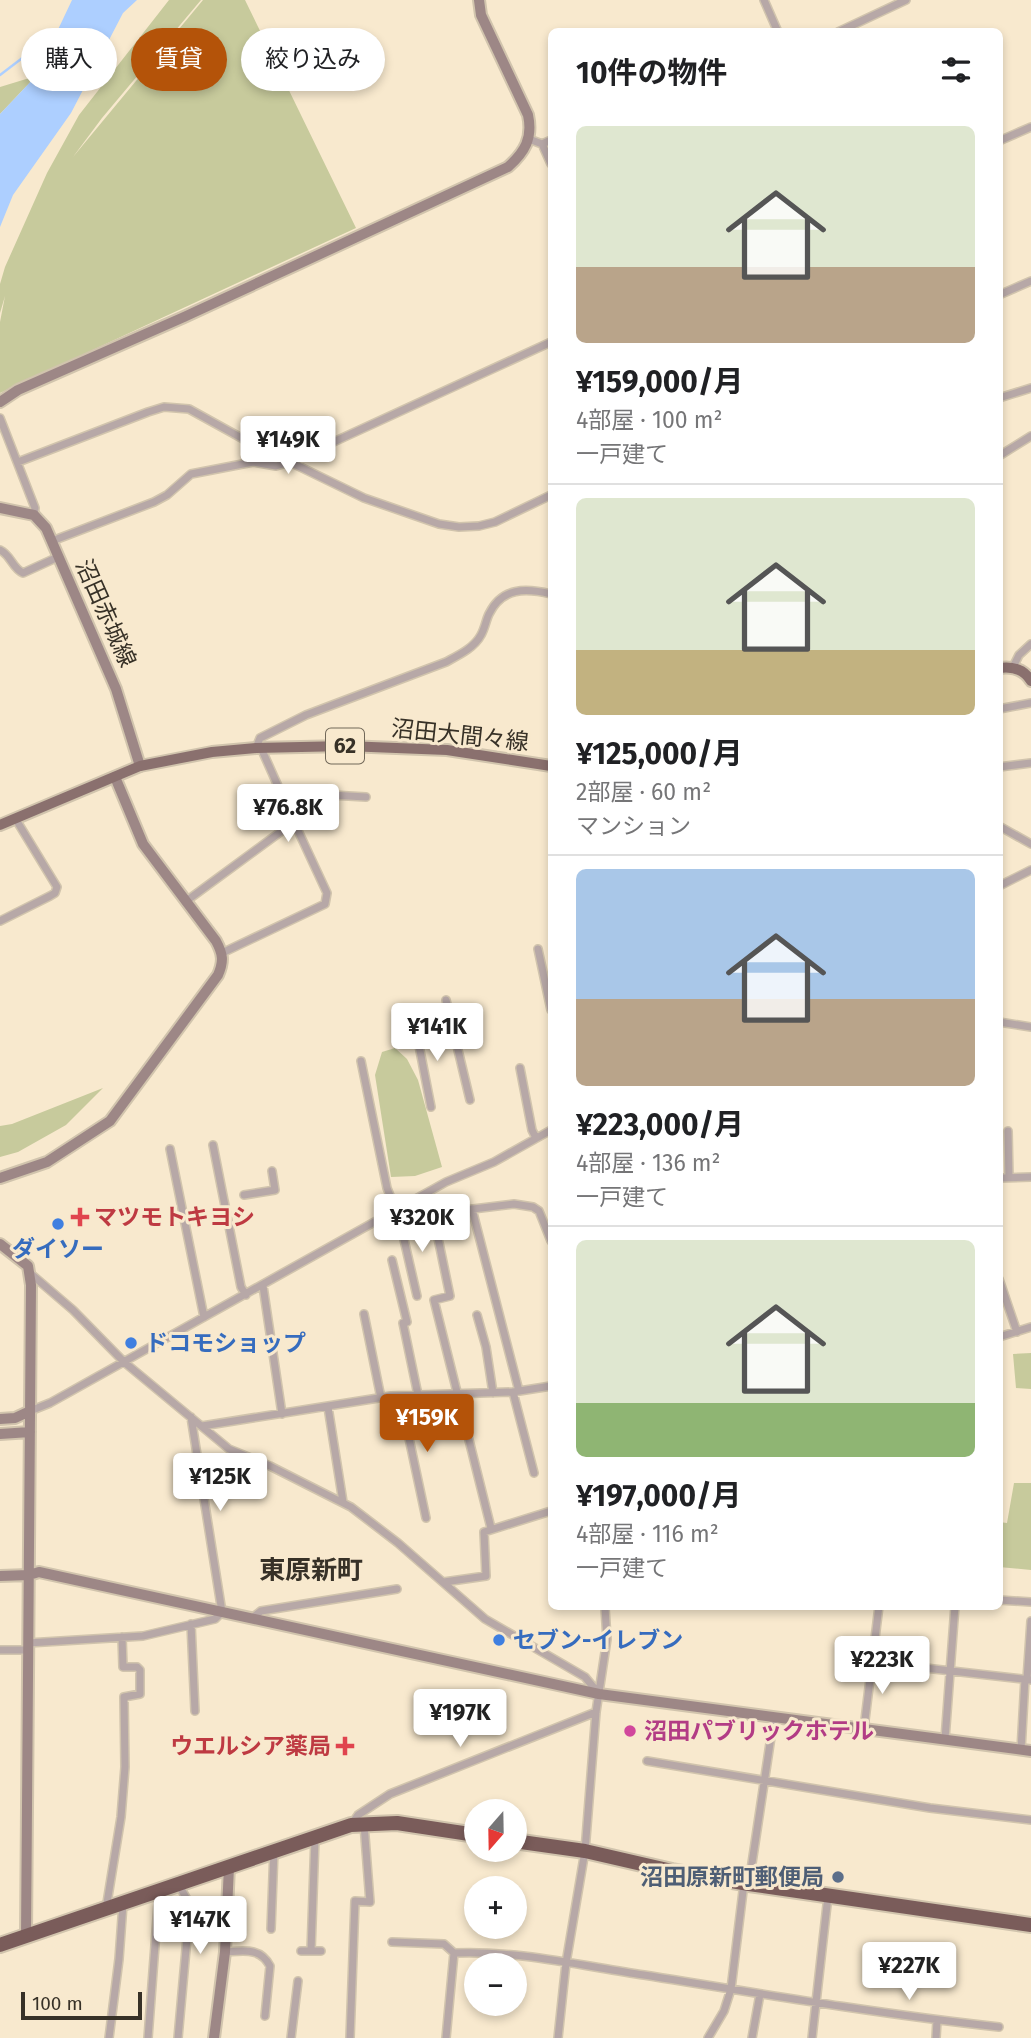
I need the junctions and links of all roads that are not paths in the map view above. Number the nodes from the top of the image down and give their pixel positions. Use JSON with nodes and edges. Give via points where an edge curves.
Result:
{"nodes":[{"id":1,"x":480,"y":0,"type":"edge"},
{"id":2,"x":764,"y":0,"type":"edge"},
{"id":3,"x":906,"y":0,"type":"edge"},
{"id":4,"x":776,"y":28,"type":"edge"},
{"id":5,"x":846,"y":28,"type":"edge"},
{"id":6,"x":1031,"y":127,"type":"edge"},
{"id":7,"x":529,"y":139,"type":"junction"},
{"id":8,"x":1003,"y":139,"type":"edge"},
{"id":9,"x":548,"y":141,"type":"edge"},
{"id":10,"x":542,"y":144,"type":"junction"},
{"id":11,"x":548,"y":157,"type":"edge"},
{"id":12,"x":1031,"y":281,"type":"edge"},
{"id":13,"x":1003,"y":293,"type":"edge"},
{"id":14,"x":548,"y":343,"type":"edge"},
{"id":15,"x":1031,"y":388,"type":"edge"},
{"id":16,"x":1003,"y":397,"type":"edge"},
{"id":17,"x":0,"y":402,"type":"edge"},
{"id":18,"x":0,"y":418,"type":"edge"},
{"id":19,"x":1031,"y":436,"type":"edge"},
{"id":20,"x":1003,"y":454,"type":"edge"},
{"id":21,"x":290,"y":462,"type":"junction"},
{"id":22,"x":18,"y":463,"type":"junction"},
{"id":23,"x":548,"y":496,"type":"edge"},
{"id":24,"x":0,"y":508,"type":"edge"},
{"id":25,"x":34,"y":515,"type":"junction"},
{"id":26,"x":52,"y":541,"type":"junction"},
{"id":27,"x":0,"y":550,"type":"edge"},
{"id":28,"x":58,"y":557,"type":"junction"},
{"id":29,"x":548,"y":594,"type":"edge"},
{"id":30,"x":1031,"y":643,"type":"edge"},
{"id":31,"x":1013,"y":667,"type":"junction"},
{"id":32,"x":1003,"y":668,"type":"edge"},
{"id":33,"x":1031,"y":681,"type":"edge"},
{"id":34,"x":1031,"y":703,"type":"edge"},
{"id":35,"x":1003,"y":708,"type":"edge"},
{"id":36,"x":258,"y":748,"type":"junction"},
{"id":37,"x":1031,"y":763,"type":"edge"},
{"id":38,"x":140,"y":766,"type":"junction"},
{"id":39,"x":548,"y":766,"type":"edge"},
{"id":40,"x":1003,"y":766,"type":"edge"},
{"id":41,"x":115,"y":777,"type":"junction"},
{"id":42,"x":366,"y":797,"type":"dead end"},
{"id":43,"x":290,"y":814,"type":"junction"},
{"id":44,"x":15,"y":818,"type":"junction"},
{"id":45,"x":294,"y":822,"type":"junction"},
{"id":46,"x":0,"y":825,"type":"edge"},
{"id":47,"x":1003,"y":828,"type":"edge"},
{"id":48,"x":1031,"y":844,"type":"edge"},
{"id":49,"x":1031,"y":870,"type":"edge"},
{"id":50,"x":1003,"y":884,"type":"edge"},
{"id":51,"x":185,"y":902,"type":"junction"},
{"id":52,"x":0,"y":921,"type":"edge"},
{"id":53,"x":538,"y":948,"type":"dead end"},
{"id":54,"x":222,"y":953,"type":"junction"},
{"id":55,"x":548,"y":996,"type":"edge"},
{"id":56,"x":446,"y":1000,"type":"dead end"},
{"id":57,"x":1003,"y":1023,"type":"edge"},
{"id":58,"x":415,"y":1025,"type":"dead end"},
{"id":59,"x":1030,"y":1030,"type":"edge"},
{"id":60,"x":361,"y":1061,"type":"dead end"},
{"id":61,"x":520,"y":1068,"type":"dead end"},
{"id":62,"x":470,"y":1100,"type":"dead end"},
{"id":63,"x":431,"y":1107,"type":"dead end"},
{"id":64,"x":1008,"y":1131,"type":"dead end"},
{"id":65,"x":548,"y":1132,"type":"edge"},
{"id":66,"x":537,"y":1138,"type":"junction"},
{"id":67,"x":213,"y":1144,"type":"dead end"},
{"id":68,"x":170,"y":1149,"type":"dead end"},
{"id":69,"x":272,"y":1171,"type":"dead end"},
{"id":70,"x":1009,"y":1177,"type":"junction"},
{"id":71,"x":1031,"y":1177,"type":"edge"},
{"id":72,"x":0,"y":1178,"type":"edge"},
{"id":73,"x":1003,"y":1178,"type":"edge"},
{"id":74,"x":244,"y":1195,"type":"dead end"},
{"id":75,"x":472,"y":1209,"type":"junction"},
{"id":76,"x":398,"y":1214,"type":"junction"},
{"id":77,"x":433,"y":1214,"type":"junction"},
{"id":78,"x":548,"y":1234,"type":"edge"},
{"id":79,"x":0,"y":1244,"type":"edge"},
{"id":80,"x":392,"y":1260,"type":"dead end"},
{"id":81,"x":31,"y":1274,"type":"junction"},
{"id":82,"x":262,"y":1286,"type":"junction"},
{"id":83,"x":1003,"y":1291,"type":"edge"},
{"id":84,"x":246,"y":1294,"type":"junction"},
{"id":85,"x":417,"y":1296,"type":"dead end"},
{"id":86,"x":364,"y":1314,"type":"dead end"},
{"id":87,"x":477,"y":1315,"type":"dead end"},
{"id":88,"x":204,"y":1317,"type":"junction"},
{"id":89,"x":1031,"y":1327,"type":"edge"},
{"id":90,"x":1017,"y":1332,"type":"junction"},
{"id":91,"x":1003,"y":1336,"type":"edge"},
{"id":92,"x":124,"y":1362,"type":"junction"},
{"id":93,"x":548,"y":1387,"type":"edge"},
{"id":94,"x":516,"y":1392,"type":"junction"},
{"id":95,"x":493,"y":1393,"type":"junction"},
{"id":96,"x":458,"y":1394,"type":"junction"},
{"id":97,"x":418,"y":1395,"type":"junction"},
{"id":98,"x":400,"y":1396,"type":"junction"},
{"id":99,"x":382,"y":1398,"type":"junction"},
{"id":100,"x":328,"y":1407,"type":"junction"},
{"id":101,"x":30,"y":1411,"type":"junction"},
{"id":102,"x":282,"y":1414,"type":"junction"},
{"id":103,"x":191,"y":1417,"type":"junction"},
{"id":104,"x":0,"y":1419,"type":"edge"},
{"id":105,"x":202,"y":1426,"type":"junction"},
{"id":106,"x":30,"y":1432,"type":"junction"},
{"id":107,"x":0,"y":1434,"type":"edge"},
{"id":108,"x":534,"y":1473,"type":"dead end"},
{"id":109,"x":343,"y":1502,"type":"junction"},
{"id":110,"x":548,"y":1511,"type":"edge"},
{"id":111,"x":426,"y":1518,"type":"dead end"},
{"id":112,"x":491,"y":1528,"type":"junction"},
{"id":113,"x":29,"y":1575,"type":"junction"},
{"id":114,"x":0,"y":1576,"type":"edge"},
{"id":115,"x":444,"y":1582,"type":"junction"},
{"id":116,"x":397,"y":1589,"type":"dead end"},
{"id":117,"x":1003,"y":1600,"type":"edge"},
{"id":118,"x":1031,"y":1602,"type":"edge"},
{"id":119,"x":605,"y":1610,"type":"edge"},
{"id":120,"x":878,"y":1610,"type":"edge"},
{"id":121,"x":955,"y":1610,"type":"edge"},
{"id":122,"x":222,"y":1612,"type":"junction"},
{"id":123,"x":251,"y":1619,"type":"junction"},
{"id":124,"x":1031,"y":1621,"type":"edge"},
{"id":125,"x":191,"y":1624,"type":"junction"},
{"id":126,"x":122,"y":1637,"type":"junction"},
{"id":127,"x":28,"y":1647,"type":"junction"},
{"id":128,"x":0,"y":1650,"type":"edge"},
{"id":129,"x":872,"y":1662,"type":"junction"},
{"id":130,"x":950,"y":1671,"type":"junction"},
{"id":131,"x":1028,"y":1679,"type":"edge"},
{"id":132,"x":599,"y":1694,"type":"junction"},
{"id":133,"x":195,"y":1711,"type":"dead end"},
{"id":134,"x":596,"y":1712,"type":"junction"},
{"id":135,"x":774,"y":1717,"type":"junction"},
{"id":136,"x":864,"y":1728,"type":"junction"},
{"id":137,"x":945,"y":1739,"type":"junction"},
{"id":138,"x":1026,"y":1751,"type":"edge"},
{"id":139,"x":647,"y":1761,"type":"dead end"},
{"id":140,"x":765,"y":1780,"type":"junction"},
{"id":141,"x":1031,"y":1820,"type":"edge"},
{"id":142,"x":358,"y":1824,"type":"junction"},
{"id":143,"x":464,"y":1833,"type":"edge"},
{"id":144,"x":315,"y":1838,"type":"junction"},
{"id":145,"x":527,"y":1842,"type":"edge"},
{"id":146,"x":274,"y":1850,"type":"junction"},
{"id":147,"x":586,"y":1851,"type":"junction"},
{"id":148,"x":229,"y":1867,"type":"junction"},
{"id":149,"x":746,"y":1884,"type":"junction"},
{"id":150,"x":178,"y":1885,"type":"junction"},
{"id":151,"x":159,"y":1891,"type":"junction"},
{"id":152,"x":828,"y":1896,"type":"junction"},
{"id":153,"x":122,"y":1904,"type":"junction"},
{"id":154,"x":106,"y":1909,"type":"junction"},
{"id":155,"x":1031,"y":1925,"type":"edge"},
{"id":156,"x":271,"y":1929,"type":"dead end"},
{"id":157,"x":26,"y":1937,"type":"junction"},
{"id":158,"x":392,"y":1942,"type":"dead end"},
{"id":159,"x":0,"y":1945,"type":"edge"},
{"id":160,"x":301,"y":1951,"type":"dead end"},
{"id":161,"x":311,"y":1951,"type":"junction"},
{"id":162,"x":321,"y":1951,"type":"dead end"},
{"id":163,"x":225,"y":1952,"type":"junction"},
{"id":164,"x":454,"y":1953,"type":"junction"},
{"id":165,"x":566,"y":1963,"type":"junction"},
{"id":166,"x":298,"y":1981,"type":"dead end"},
{"id":167,"x":732,"y":1989,"type":"junction"},
{"id":168,"x":760,"y":1994,"type":"junction"},
{"id":169,"x":816,"y":2003,"type":"junction"},
{"id":170,"x":265,"y":2016,"type":"dead end"},
{"id":171,"x":937,"y":2020,"type":"junction"},
{"id":172,"x":999,"y":2027,"type":"dead end"},
{"id":173,"x":109,"y":2038,"type":"edge"},
{"id":174,"x":148,"y":2038,"type":"edge"},
{"id":175,"x":178,"y":2038,"type":"edge"},
{"id":176,"x":215,"y":2038,"type":"edge"},
{"id":177,"x":291,"y":2038,"type":"edge"},
{"id":178,"x":350,"y":2038,"type":"edge"},
{"id":179,"x":446,"y":2038,"type":"edge"},
{"id":180,"x":558,"y":2038,"type":"edge"},
{"id":181,"x":708,"y":2038,"type":"edge"},
{"id":182,"x":752,"y":2038,"type":"edge"},
{"id":183,"x":812,"y":2038,"type":"edge"},
{"id":184,"x":936,"y":2038,"type":"edge"}],
"edges":[{"from":1,"to":7,"type":"street","via":[[481,15],[528,115]]},
{"from":2,"to":4,"type":"street"},
{"from":3,"to":5,"type":"street"},
{"from":6,"to":8,"type":"street"},
{"from":7,"to":10,"type":"street"},
{"from":7,"to":17,"type":"street","via":[[508,167]]},
{"from":9,"to":10,"type":"street"},
{"from":10,"to":11,"type":"street"},
{"from":12,"to":13,"type":"street"},
{"from":14,"to":21,"type":"street"},
{"from":15,"to":16,"type":"street"},
{"from":18,"to":22,"type":"street"},
{"from":19,"to":20,"type":"street"},
{"from":21,"to":22,"type":"street","via":[[189,409],[164,407]]},
{"from":21,"to":23,"type":"street","via":[[364,498],[459,527],[495,522]]},
{"from":21,"to":26,"type":"street","via":[[276,466],[253,462],[191,474],[154,502]]},
{"from":22,"to":25,"type":"street"},
{"from":24,"to":25,"type":"street"},
{"from":25,"to":26,"type":"street","name":"沼田赤城線"},
{"from":26,"to":28,"type":"street","name":"沼田赤城線"},
{"from":27,"to":28,"type":"street","via":[[23,573]]},
{"from":28,"to":38,"type":"street","name":"沼田赤城線","via":[[116,689]]},
{"from":29,"to":36,"type":"street","via":[[519,590],[505,595],[466,650],[446,662],[306,715],[260,738]]},
{"from":30,"to":31,"type":"street"},
{"from":31,"to":32,"type":"main road"},
{"from":31,"to":33,"type":"main road"},
{"from":34,"to":35,"type":"street"},
{"from":36,"to":38,"type":"main road","name":"沼田大間々線","number":"62"},
{"from":36,"to":39,"type":"main road","name":"沼田大間々線","number":"62","via":[[447,750]]},
{"from":36,"to":43,"type":"street"},
{"from":37,"to":40,"type":"street"},
{"from":38,"to":41,"type":"main road","name":"沼田大間々線","number":"62"},
{"from":41,"to":44,"type":"main road","name":"沼田大間々線","number":"62"},
{"from":41,"to":51,"type":"street","via":[[142,844]]},
{"from":42,"to":43,"type":"street","via":[[331,795],[324,804]]},
{"from":43,"to":45,"type":"street"},
{"from":44,"to":46,"type":"main road","name":"沼田大間々線","number":"62"},
{"from":44,"to":52,"type":"street","via":[[57,887],[50,897]]},
{"from":45,"to":51,"type":"street"},
{"from":45,"to":54,"type":"street","via":[[327,893],[325,904]]},
{"from":47,"to":48,"type":"street"},
{"from":49,"to":50,"type":"street"},
{"from":51,"to":54,"type":"street"},
{"from":53,"to":55,"type":"street"},
{"from":54,"to":72,"type":"street","via":[[218,975],[110,1121],[47,1162]]},
{"from":56,"to":62,"type":"street"},
{"from":57,"to":59,"type":"street"},
{"from":58,"to":63,"type":"street"},
{"from":60,"to":76,"type":"street","via":[[387,1188]]},
{"from":61,"to":66,"type":"street"},
{"from":64,"to":70,"type":"street"},
{"from":65,"to":66,"type":"street"},
{"from":66,"to":76,"type":"street","via":[[446,1182]]},
{"from":67,"to":84,"type":"street"},
{"from":68,"to":88,"type":"street"},
{"from":69,"to":74,"type":"street","via":[[275,1190]]},
{"from":70,"to":71,"type":"street"},
{"from":70,"to":73,"type":"street"},
{"from":75,"to":77,"type":"street"},
{"from":75,"to":78,"type":"street","via":[[514,1204],[533,1207]]},
{"from":75,"to":94,"type":"street"},
{"from":76,"to":77,"type":"street"},
{"from":76,"to":82,"type":"street"},
{"from":76,"to":85,"type":"street"},
{"from":77,"to":96,"type":"street","via":[[450,1296],[434,1300]]},
{"from":79,"to":81,"type":"street","via":[[28,1266]]},
{"from":80,"to":97,"type":"street"},
{"from":81,"to":92,"type":"street"},
{"from":81,"to":101,"type":"street"},
{"from":82,"to":84,"type":"street"},
{"from":82,"to":102,"type":"street"},
{"from":83,"to":90,"type":"street"},
{"from":84,"to":88,"type":"street"},
{"from":86,"to":99,"type":"street"},
{"from":87,"to":95,"type":"street"},
{"from":88,"to":92,"type":"street"},
{"from":89,"to":90,"type":"street"},
{"from":90,"to":91,"type":"street"},
{"from":92,"to":101,"type":"street"},
{"from":92,"to":103,"type":"street"},
{"from":93,"to":94,"type":"street"},
{"from":94,"to":95,"type":"street"},
{"from":94,"to":108,"type":"street"},
{"from":95,"to":96,"type":"street"},
{"from":96,"to":97,"type":"street"},
{"from":96,"to":112,"type":"street"},
{"from":97,"to":98,"type":"street"},
{"from":98,"to":99,"type":"street"},
{"from":98,"to":111,"type":"street"},
{"from":99,"to":100,"type":"street"},
{"from":100,"to":102,"type":"street"},
{"from":100,"to":109,"type":"street"},
{"from":101,"to":104,"type":"street"},
{"from":101,"to":106,"type":"street"},
{"from":102,"to":105,"type":"street"},
{"from":103,"to":105,"type":"street"},
{"from":103,"to":122,"type":"street"},
{"from":105,"to":109,"type":"street","via":[[229,1449]]},
{"from":106,"to":107,"type":"street"},
{"from":106,"to":113,"type":"street"},
{"from":109,"to":115,"type":"street"},
{"from":110,"to":112,"type":"street"},
{"from":112,"to":115,"type":"street","via":[[484,1532],[486,1576]]},
{"from":113,"to":114,"type":"street"},
{"from":113,"to":122,"type":"street","via":[[39,1572]]},
{"from":113,"to":127,"type":"street"},
{"from":115,"to":132,"type":"street","via":[[485,1619],[584,1678]]},
{"from":116,"to":123,"type":"street","via":[[261,1611]]},
{"from":117,"to":118,"type":"street"},
{"from":119,"to":132,"type":"street","via":[[607,1639]]},
{"from":120,"to":129,"type":"street"},
{"from":121,"to":130,"type":"street"},
{"from":122,"to":123,"type":"street"},
{"from":122,"to":125,"type":"street","via":[[215,1619]]},
{"from":123,"to":132,"type":"street"},
{"from":124,"to":131,"type":"street"},
{"from":125,"to":126,"type":"street"},
{"from":125,"to":133,"type":"street"},
{"from":126,"to":127,"type":"street"},
{"from":126,"to":154,"type":"street","via":[[123,1667],[140,1670],[141,1695],[124,1697],[121,1816]]},
{"from":127,"to":128,"type":"street"},
{"from":127,"to":157,"type":"street"},
{"from":129,"to":130,"type":"street"},
{"from":129,"to":136,"type":"street"},
{"from":130,"to":131,"type":"street"},
{"from":130,"to":137,"type":"street"},
{"from":131,"to":138,"type":"street"},
{"from":132,"to":134,"type":"street"},
{"from":132,"to":135,"type":"street"},
{"from":134,"to":142,"type":"street","via":[[409,1785],[358,1815]]},
{"from":134,"to":147,"type":"street"},
{"from":135,"to":136,"type":"street"},
{"from":135,"to":140,"type":"street"},
{"from":136,"to":137,"type":"street"},
{"from":137,"to":138,"type":"street"},
{"from":139,"to":140,"type":"street"},
{"from":140,"to":141,"type":"street"},
{"from":140,"to":149,"type":"street"},
{"from":142,"to":143,"type":"highway","via":[[397,1823]]},
{"from":142,"to":144,"type":"highway"},
{"from":142,"to":178,"type":"street","via":[[370,1902],[355,1901]]},
{"from":144,"to":146,"type":"highway"},
{"from":144,"to":161,"type":"street"},
{"from":145,"to":147,"type":"highway"},
{"from":146,"to":148,"type":"highway"},
{"from":146,"to":156,"type":"street"},
{"from":147,"to":149,"type":"highway"},
{"from":147,"to":165,"type":"street"},
{"from":148,"to":150,"type":"highway"},
{"from":148,"to":163,"type":"street"},
{"from":149,"to":152,"type":"highway"},
{"from":149,"to":167,"type":"street"},
{"from":150,"to":151,"type":"highway"},
{"from":150,"to":175,"type":"street","via":[[190,1905]]},
{"from":151,"to":153,"type":"highway"},
{"from":151,"to":174,"type":"street"},
{"from":152,"to":155,"type":"highway"},
{"from":152,"to":169,"type":"street"},
{"from":153,"to":154,"type":"highway"},
{"from":153,"to":173,"type":"street"},
{"from":154,"to":157,"type":"highway"},
{"from":157,"to":159,"type":"highway"},
{"from":158,"to":164,"type":"street","via":[[444,1944]]},
{"from":160,"to":161,"type":"street"},
{"from":161,"to":162,"type":"street"},
{"from":163,"to":170,"type":"street","via":[[253,1951],[267,1959]]},
{"from":163,"to":176,"type":"street"},
{"from":164,"to":165,"type":"street","via":[[483,1952]]},
{"from":164,"to":179,"type":"street"},
{"from":165,"to":167,"type":"street"},
{"from":165,"to":180,"type":"street"},
{"from":166,"to":177,"type":"street"},
{"from":167,"to":168,"type":"street"},
{"from":167,"to":181,"type":"street"},
{"from":168,"to":169,"type":"street"},
{"from":168,"to":182,"type":"street"},
{"from":169,"to":171,"type":"street"},
{"from":169,"to":183,"type":"street"},
{"from":171,"to":172,"type":"street"},
{"from":171,"to":184,"type":"street"}]}
